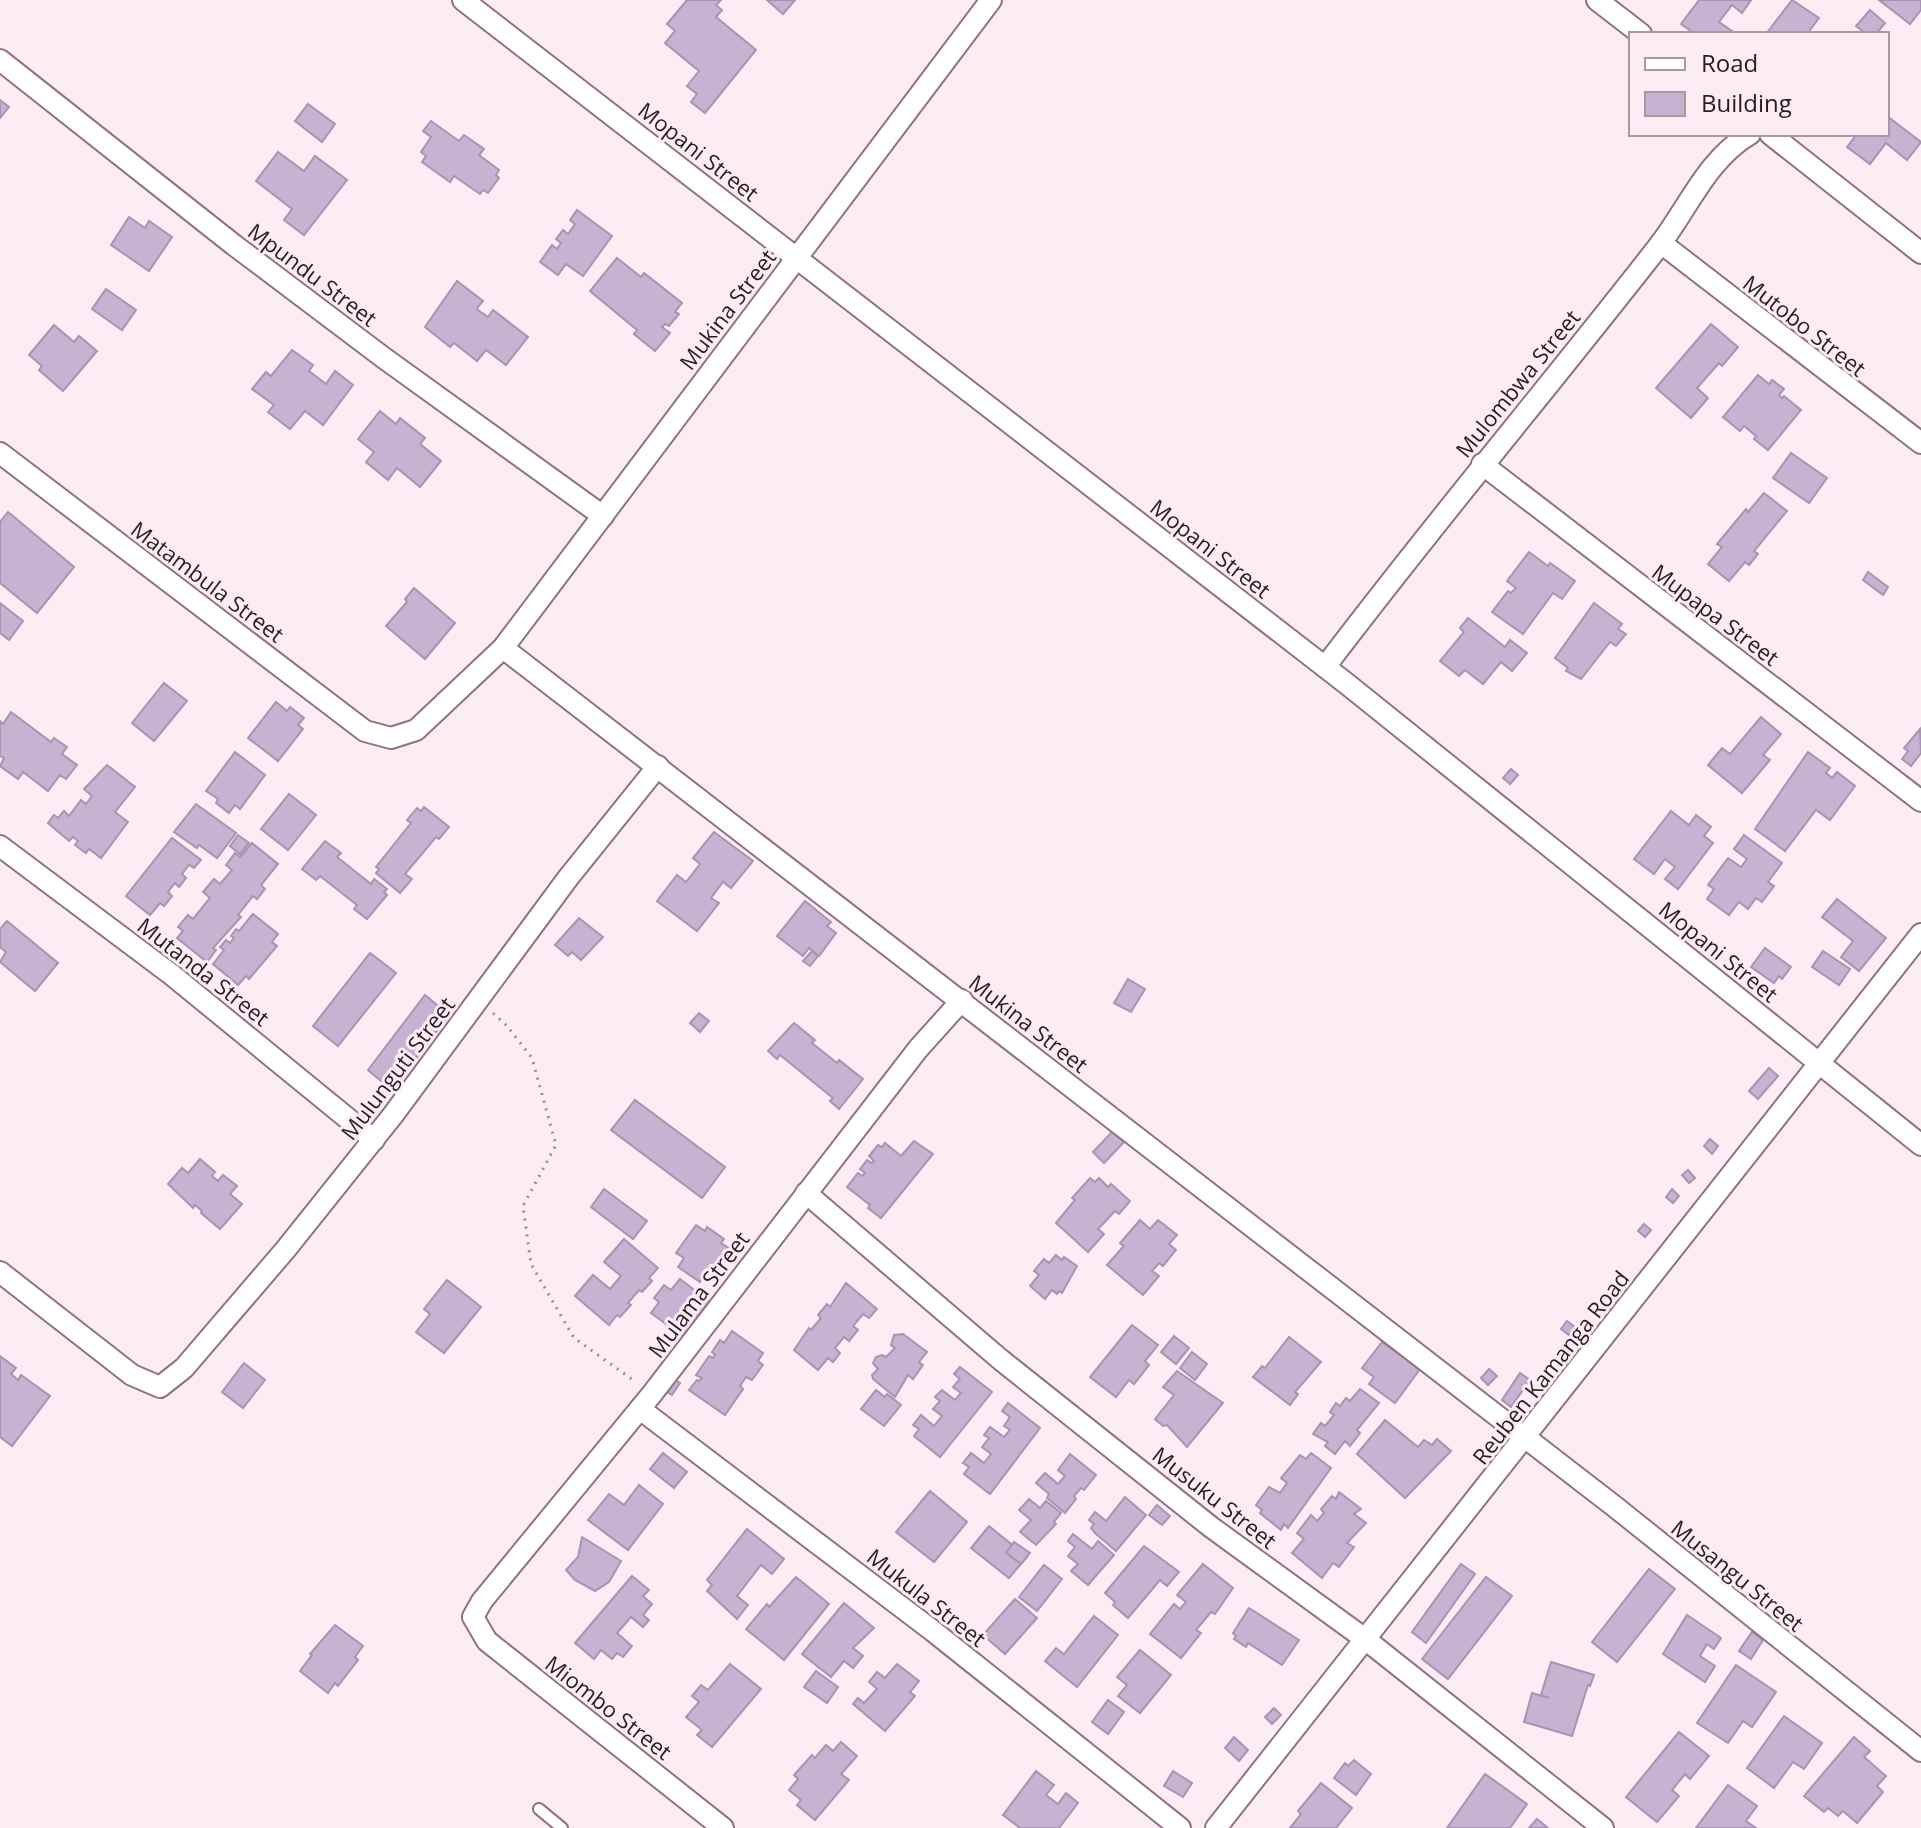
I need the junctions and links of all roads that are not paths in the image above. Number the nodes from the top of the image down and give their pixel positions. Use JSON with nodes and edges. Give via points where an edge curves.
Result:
{"nodes":[{"id":1,"x":463,"y":0,"type":"edge"},
{"id":2,"x":991,"y":0,"type":"edge"},
{"id":3,"x":1597,"y":0,"type":"edge"},
{"id":4,"x":1638,"y":32,"type":"edge"},
{"id":5,"x":0,"y":60,"type":"edge"},
{"id":6,"x":1747,"y":136,"type":"edge"},
{"id":7,"x":1773,"y":136,"type":"edge"},
{"id":8,"x":1661,"y":243,"type":"junction"},
{"id":9,"x":1921,"y":253,"type":"edge"},
{"id":10,"x":796,"y":257,"type":"junction"},
{"id":11,"x":1921,"y":443,"type":"edge"},
{"id":12,"x":0,"y":453,"type":"edge"},
{"id":13,"x":1482,"y":464,"type":"junction"},
{"id":14,"x":603,"y":516,"type":"junction"},
{"id":15,"x":503,"y":648,"type":"junction"},
{"id":16,"x":1325,"y":667,"type":"junction"},
{"id":17,"x":391,"y":738,"type":"joint"},
{"id":18,"x":658,"y":766,"type":"junction"},
{"id":19,"x":1921,"y":801,"type":"edge"},
{"id":20,"x":0,"y":846,"type":"edge"},
{"id":21,"x":1921,"y":934,"type":"edge"},
{"id":22,"x":962,"y":1000,"type":"junction"},
{"id":23,"x":1819,"y":1062,"type":"junction"},
{"id":24,"x":374,"y":1140,"type":"junction"},
{"id":25,"x":1921,"y":1145,"type":"edge"},
{"id":26,"x":806,"y":1193,"type":"junction"},
{"id":27,"x":0,"y":1272,"type":"edge"},
{"id":28,"x":646,"y":1402,"type":"junction"},
{"id":29,"x":1525,"y":1438,"type":"junction"},
{"id":30,"x":473,"y":1617,"type":"joint"},
{"id":31,"x":1365,"y":1639,"type":"junction"},
{"id":32,"x":1921,"y":1751,"type":"edge"},
{"id":33,"x":539,"y":1809,"type":"dead end"},
{"id":34,"x":562,"y":1828,"type":"edge"},
{"id":35,"x":723,"y":1828,"type":"edge"},
{"id":36,"x":1180,"y":1828,"type":"edge"},
{"id":37,"x":1216,"y":1828,"type":"edge"},
{"id":38,"x":1603,"y":1828,"type":"edge"}],
"edges":[{"from":1,"to":10,"type":"street","name":"Mopani Street"},
{"from":2,"to":10,"type":"street","name":"Mukina Street"},
{"from":3,"to":4,"type":"street"},
{"from":5,"to":14,"type":"street","name":"Mpundu Street","via":[[384,358]]},
{"from":6,"to":8,"type":"street","name":"Mulombwa Street","via":[[1707,174]]},
{"from":7,"to":9,"type":"street"},
{"from":8,"to":11,"type":"street","name":"Mutobo Street"},
{"from":8,"to":13,"type":"street","name":"Mulombwa Street"},
{"from":10,"to":14,"type":"street","name":"Mukina Street"},
{"from":10,"to":16,"type":"street","name":"Mopani Street"},
{"from":12,"to":17,"type":"street","name":"Matambula Street","via":[[365,731]]},
{"from":13,"to":16,"type":"street","name":"Mulombwa Street"},
{"from":13,"to":19,"type":"street","name":"Mupapa Street"},
{"from":14,"to":15,"type":"street","name":"Mukina Street"},
{"from":15,"to":17,"type":"street","name":"Mukina Street","via":[[416,730]]},
{"from":15,"to":18,"type":"street","name":"Mukina Street"},
{"from":16,"to":23,"type":"street","name":"Mopani Street"},
{"from":18,"to":22,"type":"street","name":"Mukina Street"},
{"from":18,"to":24,"type":"street","name":"Mulunguti Street"},
{"from":20,"to":24,"type":"street","name":"Mutanda Street","via":[[172,975]]},
{"from":21,"to":23,"type":"street","name":"Reuben Kamanga Road"},
{"from":22,"to":26,"type":"street","name":"Mulama Street"},
{"from":22,"to":29,"type":"street","name":"Mukina Street"},
{"from":23,"to":25,"type":"street","name":"Mopani Street"},
{"from":23,"to":29,"type":"street","name":"Reuben Kamanga Road"},
{"from":24,"to":27,"type":"street","name":"Mulunguti Street","via":[[184,1368],[160,1387],[132,1375]]},
{"from":26,"to":28,"type":"street","name":"Mulama Street"},
{"from":26,"to":31,"type":"street","name":"Musuku Street","via":[[1013,1370],[1211,1527]]},
{"from":28,"to":30,"type":"street","name":"Mulama Street"},
{"from":28,"to":36,"type":"street","name":"Mukula Street"},
{"from":29,"to":31,"type":"street","name":"Reuben Kamanga Road"},
{"from":29,"to":32,"type":"street","name":"Musangu Street"},
{"from":30,"to":35,"type":"street","name":"Miombo Street","via":[[487,1641]]},
{"from":31,"to":37,"type":"street","name":"Reuben Kamanga Road"},
{"from":31,"to":38,"type":"street","name":"Musuku Street"},
{"from":33,"to":34,"type":"lane"}]}
